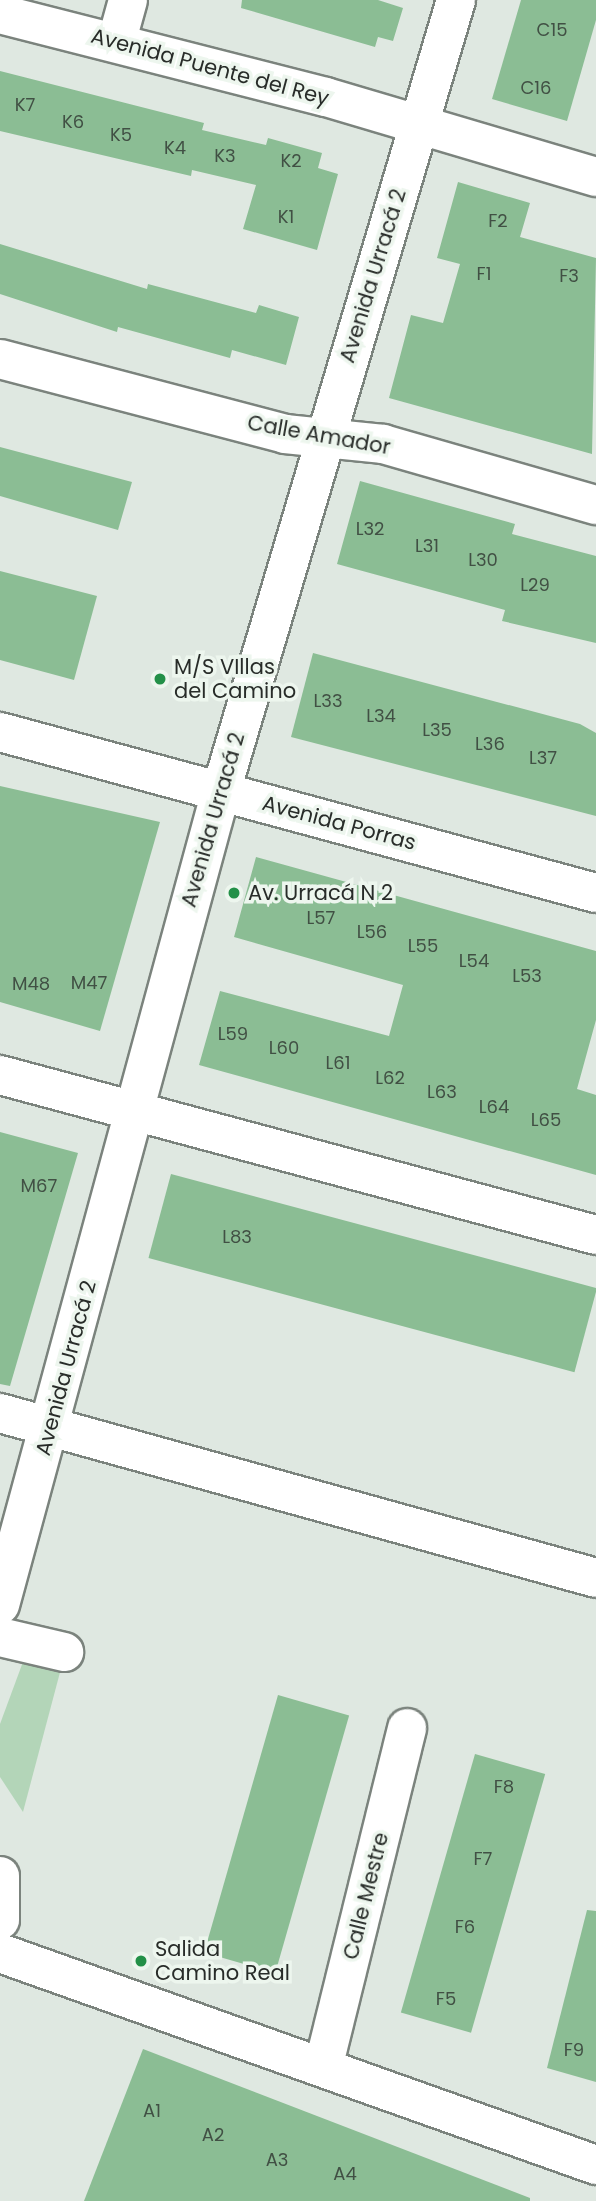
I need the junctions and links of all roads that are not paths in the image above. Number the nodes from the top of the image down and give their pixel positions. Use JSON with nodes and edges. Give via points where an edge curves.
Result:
{"nodes":[{"id":1,"x":128,"y":0,"type":"edge"},
{"id":2,"x":456,"y":0,"type":"edge"},
{"id":3,"x":0,"y":14,"type":"edge"},
{"id":4,"x":117,"y":40,"type":"junction"},
{"id":5,"x":419,"y":123,"type":"junction"},
{"id":6,"x":596,"y":177,"type":"edge"},
{"id":7,"x":0,"y":359,"type":"edge"},
{"id":8,"x":326,"y":436,"type":"junction"},
{"id":9,"x":596,"y":505,"type":"edge"},
{"id":10,"x":0,"y":732,"type":"edge"},
{"id":11,"x":221,"y":791,"type":"junction"},
{"id":12,"x":596,"y":893,"type":"edge"},
{"id":13,"x":0,"y":1074,"type":"edge"},
{"id":14,"x":134,"y":1110,"type":"junction"},
{"id":15,"x":596,"y":1235,"type":"edge"},
{"id":16,"x":0,"y":1413,"type":"edge"},
{"id":17,"x":50,"y":1426,"type":"junction"},
{"id":18,"x":596,"y":1578,"type":"edge"},
{"id":19,"x":0,"y":1605,"type":"edge"},
{"id":20,"x":0,"y":1637,"type":"edge"},
{"id":21,"x":64,"y":1652,"type":"dead end"},
{"id":22,"x":407,"y":1728,"type":"dead end"},
{"id":23,"x":0,"y":1876,"type":"edge"},
{"id":24,"x":0,"y":1920,"type":"edge"},
{"id":25,"x":0,"y":1953,"type":"edge"},
{"id":26,"x":324,"y":2064,"type":"junction"},
{"id":27,"x":596,"y":2165,"type":"edge"}],
"edges":[{"from":1,"to":4,"type":"street"},
{"from":2,"to":5,"type":"street","name":"Avenida Urracá 2"},
{"from":3,"to":4,"type":"street","name":"Avenida Puente del Rey"},
{"from":4,"to":5,"type":"street","name":"Avenida Puente del Rey"},
{"from":5,"to":6,"type":"street","name":"Avenida Puente del Rey"},
{"from":5,"to":8,"type":"street","name":"Avenida Urracá 2"},
{"from":7,"to":8,"type":"street","name":"Calle Amador","via":[[285,434]]},
{"from":8,"to":9,"type":"street","name":"Calle Amador","via":[[383,444]]},
{"from":8,"to":11,"type":"street","name":"Avenida Urracá 2"},
{"from":10,"to":11,"type":"street","name":"Avenida Porras"},
{"from":11,"to":12,"type":"street","name":"Avenida Porras"},
{"from":11,"to":14,"type":"street","name":"Avenida Urracá 2"},
{"from":13,"to":14,"type":"street"},
{"from":14,"to":15,"type":"street"},
{"from":14,"to":17,"type":"street","name":"Avenida Urracá 2"},
{"from":16,"to":17,"type":"street"},
{"from":17,"to":18,"type":"street"},
{"from":17,"to":19,"type":"street","name":"Avenida Urracá 2"},
{"from":20,"to":21,"type":"street"},
{"from":22,"to":26,"type":"street","name":"Calle Mestre"},
{"from":23,"to":24,"type":"street"},
{"from":25,"to":26,"type":"street"},
{"from":26,"to":27,"type":"street"}]}
